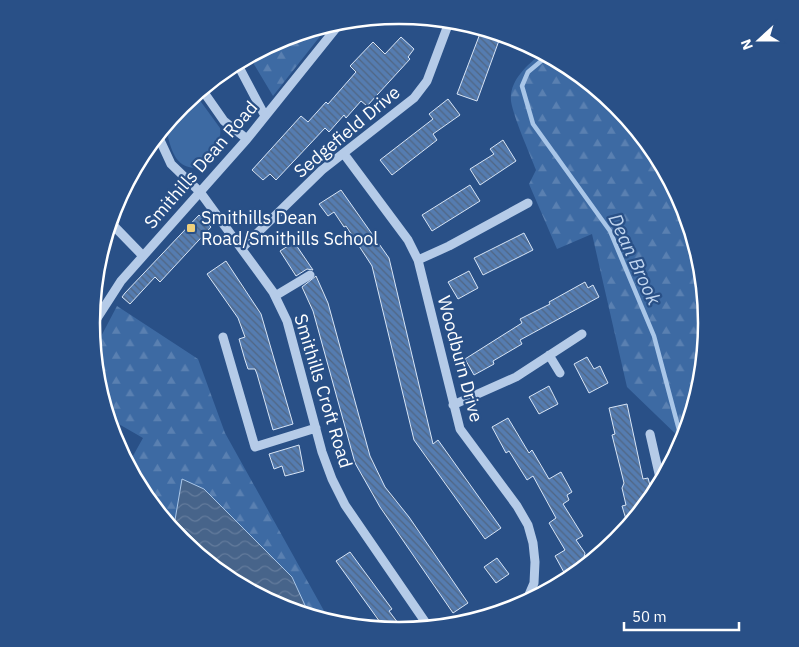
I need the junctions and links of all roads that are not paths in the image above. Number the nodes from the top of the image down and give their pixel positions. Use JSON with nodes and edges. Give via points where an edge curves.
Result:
{"nodes":[{"id":1,"x":447,"y":28,"type":"edge"},
{"id":2,"x":333,"y":32,"type":"edge"},
{"id":3,"x":240,"y":70,"type":"edge"},
{"id":4,"x":207,"y":94,"type":"edge"},
{"id":5,"x":266,"y":116,"type":"junction"},
{"id":6,"x":247,"y":139,"type":"junction"},
{"id":7,"x":162,"y":142,"type":"edge"},
{"id":8,"x":344,"y":154,"type":"junction"},
{"id":9,"x":200,"y":192,"type":"junction"},
{"id":10,"x":528,"y":203,"type":"dead end"},
{"id":11,"x":116,"y":228,"type":"edge"},
{"id":12,"x":242,"y":248,"type":"junction"},
{"id":13,"x":143,"y":256,"type":"junction"},
{"id":14,"x":418,"y":260,"type":"junction"},
{"id":15,"x":310,"y":275,"type":"dead end"},
{"id":16,"x":275,"y":296,"type":"junction"},
{"id":17,"x":100,"y":313,"type":"edge"},
{"id":18,"x":582,"y":334,"type":"dead end"},
{"id":19,"x":222,"y":337,"type":"dead end"},
{"id":20,"x":548,"y":355,"type":"junction"},
{"id":21,"x":560,"y":373,"type":"dead end"},
{"id":22,"x":453,"y":406,"type":"junction"},
{"id":23,"x":316,"y":428,"type":"junction"},
{"id":24,"x":650,"y":434,"type":"dead end"},
{"id":25,"x":662,"y":442,"type":"dead end"},
{"id":26,"x":652,"y":444,"type":"junction"},
{"id":27,"x":659,"y":473,"type":"edge"},
{"id":28,"x":530,"y":593,"type":"edge"},
{"id":29,"x":425,"y":622,"type":"edge"}],
"edges":[{"from":1,"to":8,"type":"street","name":"Sedgefield Drive","via":[[426,82],[414,98]]},
{"from":2,"to":5,"type":"street","name":"Smithills Dean Road"},
{"from":3,"to":5,"type":"street"},
{"from":4,"to":6,"type":"street","via":[[224,121]]},
{"from":5,"to":6,"type":"street","name":"Smithills Dean Road"},
{"from":6,"to":9,"type":"street","name":"Smithills Dean Road"},
{"from":7,"to":9,"type":"street","name":"Smithills Croft Road","via":[[171,164]]},
{"from":8,"to":12,"type":"street","name":"Sedgefield Drive","via":[[322,170]]},
{"from":8,"to":14,"type":"street","name":"Woodburn Drive","via":[[408,240]]},
{"from":9,"to":12,"type":"street","name":"Smithills Croft Road"},
{"from":9,"to":13,"type":"street","name":"Smithills Dean Road"},
{"from":10,"to":14,"type":"street"},
{"from":11,"to":13,"type":"street"},
{"from":12,"to":16,"type":"street","name":"Smithills Croft Road"},
{"from":13,"to":17,"type":"street","name":"Smithills Dean Road","via":[[121,280]]},
{"from":14,"to":22,"type":"street","name":"Woodburn Drive"},
{"from":15,"to":16,"type":"street"},
{"from":16,"to":23,"type":"street","name":"Smithills Croft Road","via":[[287,321]]},
{"from":18,"to":20,"type":"street"},
{"from":19,"to":23,"type":"street","via":[[254,447]]},
{"from":20,"to":21,"type":"street"},
{"from":20,"to":22,"type":"street","via":[[516,377]]},
{"from":22,"to":28,"type":"street","name":"Woodburn Drive","via":[[460,429],[528,524],[535,562],[534,583]]},
{"from":23,"to":29,"type":"street","name":"Smithills Croft Road","via":[[332,480],[345,505]]},
{"from":24,"to":26,"type":"street"},
{"from":25,"to":26,"type":"street"},
{"from":26,"to":27,"type":"street"}]}
